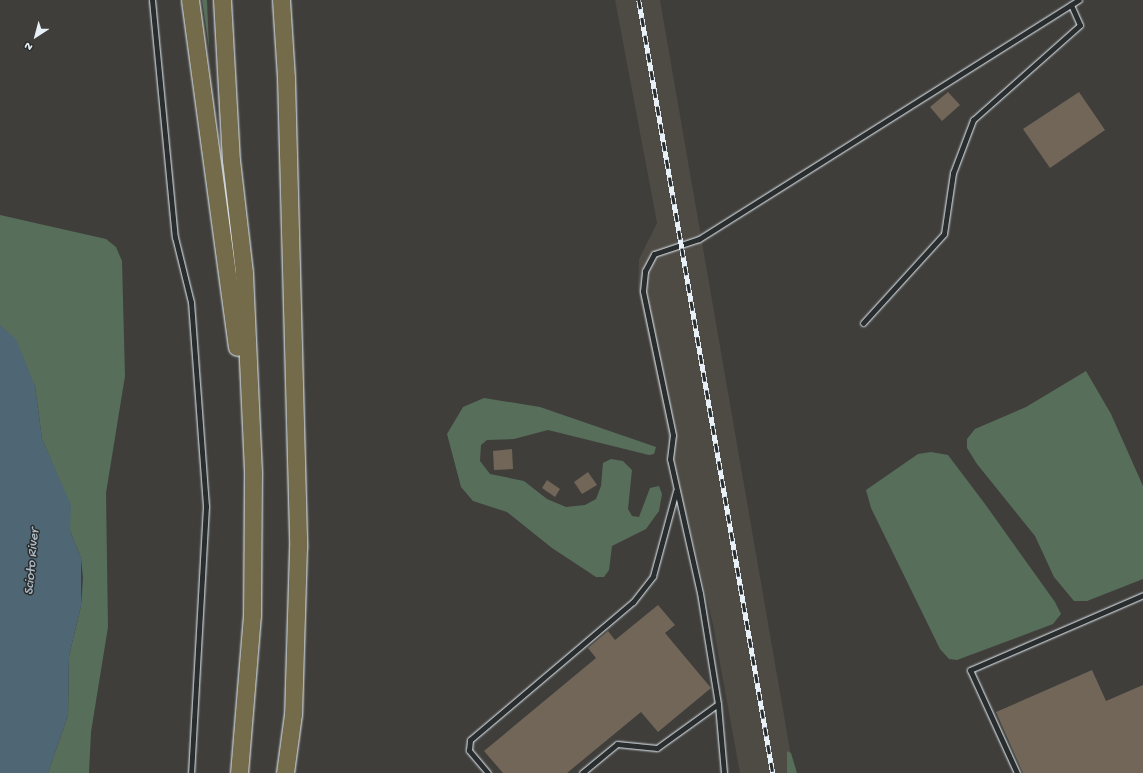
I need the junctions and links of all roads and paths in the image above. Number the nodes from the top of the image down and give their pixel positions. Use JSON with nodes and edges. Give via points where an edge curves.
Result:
{"nodes":[{"id":1,"x":152,"y":0,"type":"edge"},
{"id":2,"x":190,"y":0,"type":"edge"},
{"id":3,"x":222,"y":0,"type":"edge"},
{"id":4,"x":281,"y":0,"type":"edge"},
{"id":5,"x":291,"y":0,"type":"edge"},
{"id":6,"x":1079,"y":0,"type":"edge"},
{"id":7,"x":1071,"y":5,"type":"junction"},
{"id":8,"x":286,"y":78,"type":"junction"},
{"id":9,"x":863,"y":323,"type":"dead end"},
{"id":10,"x":253,"y":475,"type":"junction"},
{"id":11,"x":676,"y":490,"type":"junction"},
{"id":12,"x":1143,"y":596,"type":"edge"},
{"id":13,"x":718,"y":704,"type":"junction"},
{"id":14,"x":191,"y":773,"type":"edge"},
{"id":15,"x":238,"y":773,"type":"edge"},
{"id":16,"x":285,"y":773,"type":"edge"},
{"id":17,"x":488,"y":773,"type":"edge"},
{"id":18,"x":582,"y":773,"type":"edge"},
{"id":19,"x":724,"y":773,"type":"edge"},
{"id":20,"x":1017,"y":773,"type":"edge"}],
"edges":[{"from":1,"to":14,"type":"lane","via":[[176,237],[191,302],[206,506]]},
{"from":2,"to":10,"type":"highway"},
{"from":3,"to":10,"type":"highway","via":[[227,115],[244,273]]},
{"from":4,"to":8,"type":"highway"},
{"from":5,"to":8,"type":"highway"},
{"from":6,"to":7,"type":"lane"},
{"from":7,"to":9,"type":"lane","via":[[1080,25],[973,120],[953,173],[944,234]]},
{"from":7,"to":11,"type":"lane","via":[[699,239],[654,254],[645,271],[643,291],[673,435],[670,459]]},
{"from":8,"to":16,"type":"highway","via":[[298,548],[293,714]]},
{"from":10,"to":15,"type":"highway","via":[[252,615]]},
{"from":11,"to":13,"type":"lane","via":[[689,537]]},
{"from":11,"to":17,"type":"lane","via":[[653,576],[633,602],[470,740],[469,750]]},
{"from":12,"to":20,"type":"lane","via":[[970,670]]},
{"from":13,"to":18,"type":"lane","via":[[657,748],[617,744]]},
{"from":13,"to":19,"type":"lane"}]}
